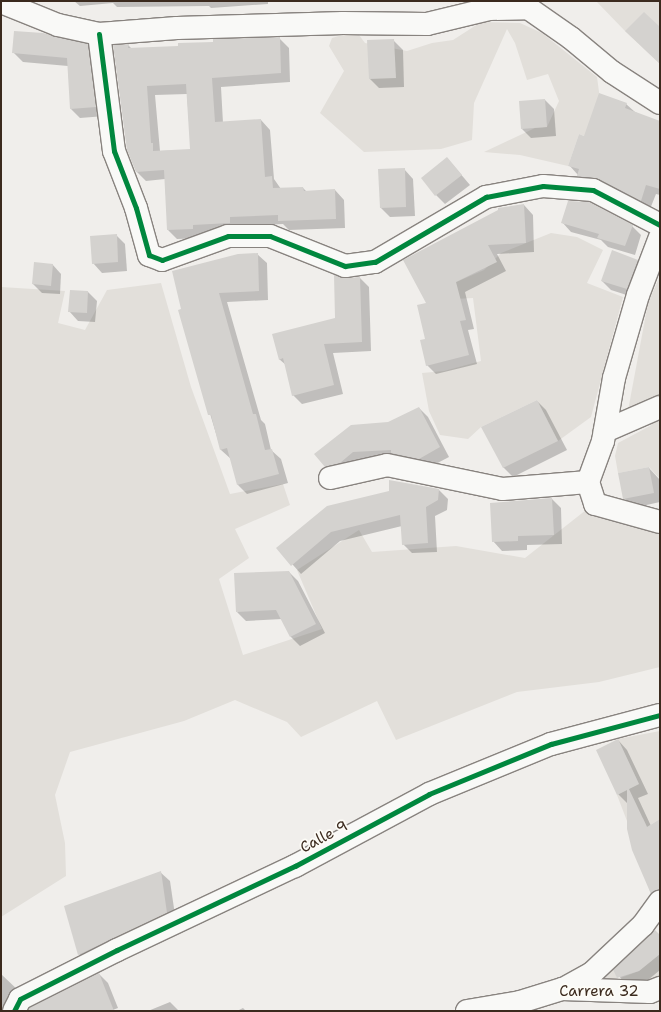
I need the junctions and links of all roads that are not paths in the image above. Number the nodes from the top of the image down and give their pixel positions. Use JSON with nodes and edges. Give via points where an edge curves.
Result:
{"nodes":[{"id":1,"x":1,"y":2,"type":"edge"},
{"id":2,"x":99,"y":34,"type":"junction"},
{"id":3,"x":660,"y":103,"type":"edge"},
{"id":4,"x":660,"y":225,"type":"edge"},
{"id":5,"x":660,"y":237,"type":"edge"},
{"id":6,"x":660,"y":408,"type":"edge"},
{"id":7,"x":605,"y":431,"type":"junction"},
{"id":8,"x":330,"y":478,"type":"dead end"},
{"id":9,"x":588,"y":482,"type":"junction"},
{"id":10,"x":660,"y":522,"type":"edge"},
{"id":11,"x":660,"y":715,"type":"edge"},
{"id":12,"x":660,"y":902,"type":"edge"},
{"id":13,"x":660,"y":988,"type":"edge"},
{"id":14,"x":562,"y":989,"type":"junction"},
{"id":15,"x":14,"y":1011,"type":"edge"},
{"id":16,"x":468,"y":1011,"type":"edge"}],
"edges":[{"from":1,"to":2,"type":"street","via":[[58,25]]},
{"from":2,"to":3,"type":"street","via":[[177,28],[343,22],[427,24],[489,9],[528,8],[571,38],[612,72]]},
{"from":2,"to":4,"type":"street","via":[[114,151],[136,208],[149,255],[156,258],[162,260],[228,236],[270,236],[345,266],[375,262],[486,197],[543,186],[593,190]]},
{"from":5,"to":7,"type":"street","via":[[638,295],[614,378]]},
{"from":6,"to":7,"type":"street"},
{"from":7,"to":9,"type":"street"},
{"from":8,"to":9,"type":"street","via":[[387,465],[503,489]]},
{"from":9,"to":10,"type":"street","via":[[595,504]]},
{"from":11,"to":15,"type":"street","name":"Calle 9","via":[[550,744],[429,794],[295,866],[20,999]]},
{"from":12,"to":14,"type":"street","via":[[643,925],[592,973]]},
{"from":13,"to":14,"type":"street","name":"Carrera 32","via":[[650,992]]},
{"from":14,"to":16,"type":"street","name":"Carrera 32","via":[[520,1002]]}]}
